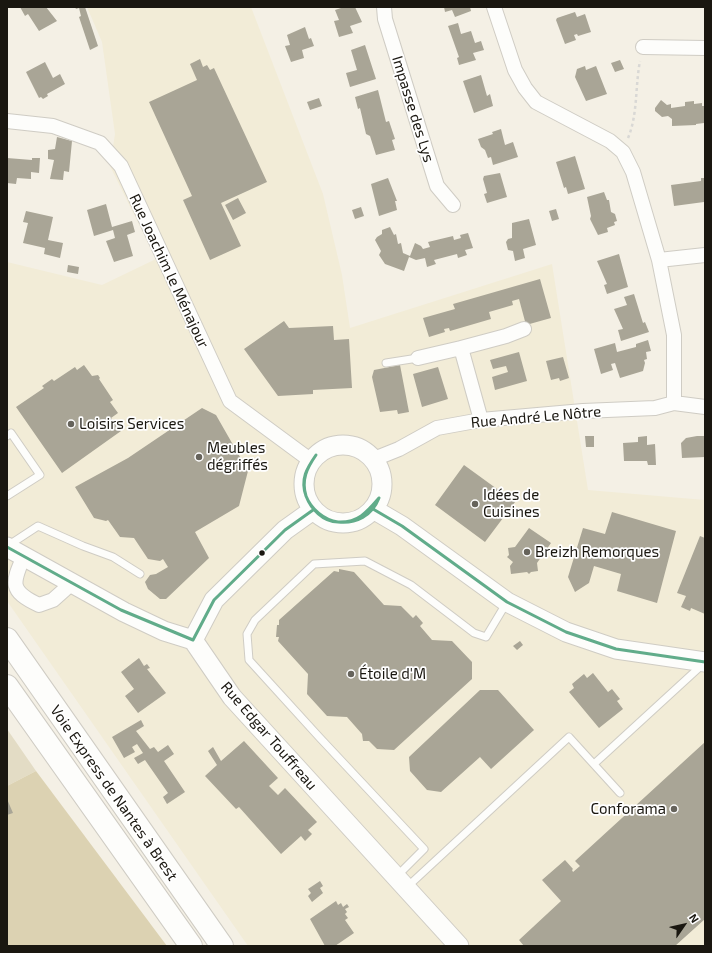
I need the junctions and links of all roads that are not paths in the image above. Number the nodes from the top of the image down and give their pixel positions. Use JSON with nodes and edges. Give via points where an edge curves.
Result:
{"nodes":[{"id":1,"x":384,"y":7,"type":"edge"},
{"id":2,"x":494,"y":7,"type":"edge"},
{"id":3,"x":643,"y":46,"type":"road end"},
{"id":4,"x":705,"y":48,"type":"edge"},
{"id":5,"x":7,"y":121,"type":"edge"},
{"id":6,"x":453,"y":205,"type":"dead end"},
{"id":7,"x":705,"y":255,"type":"edge"},
{"id":8,"x":659,"y":260,"type":"junction"},
{"id":9,"x":524,"y":329,"type":"dead end"},
{"id":10,"x":461,"y":348,"type":"junction"},
{"id":11,"x":418,"y":358,"type":"joint"},
{"id":12,"x":386,"y":363,"type":"dead end"},
{"id":13,"x":674,"y":403,"type":"junction"},
{"id":14,"x":705,"y":407,"type":"edge"},
{"id":15,"x":481,"y":420,"type":"junction"},
{"id":16,"x":7,"y":436,"type":"edge"},
{"id":17,"x":374,"y":459,"type":"junction"},
{"id":18,"x":310,"y":460,"type":"junction"},
{"id":19,"x":7,"y":496,"type":"edge"},
{"id":20,"x":373,"y":509,"type":"junction"},
{"id":21,"x":313,"y":510,"type":"junction"},
{"id":22,"x":7,"y":547,"type":"edge"},
{"id":23,"x":24,"y":556,"type":"junction"},
{"id":24,"x":140,"y":574,"type":"dead end"},
{"id":25,"x":72,"y":583,"type":"junction"},
{"id":26,"x":507,"y":602,"type":"junction"},
{"id":27,"x":7,"y":639,"type":"edge"},
{"id":28,"x":193,"y":640,"type":"junction"},
{"id":29,"x":705,"y":662,"type":"edge"},
{"id":30,"x":7,"y":686,"type":"edge"},
{"id":31,"x":594,"y":764,"type":"junction"},
{"id":32,"x":620,"y":793,"type":"dead end"},
{"id":33,"x":401,"y":882,"type":"junction"},
{"id":34,"x":191,"y":946,"type":"edge"},
{"id":35,"x":222,"y":946,"type":"edge"},
{"id":36,"x":459,"y":946,"type":"edge"}],
"edges":[{"from":1,"to":6,"type":"street","name":"Impasse des Lys","via":[[385,19],[437,186]]},
{"from":2,"to":8,"type":"street","via":[[515,70],[536,102],[610,141],[623,152],[633,172]]},
{"from":3,"to":4,"type":"street"},
{"from":5,"to":18,"type":"street","name":"Rue Joachim le Ménajour","via":[[53,126],[100,143],[120,166],[230,402]]},
{"from":7,"to":8,"type":"street"},
{"from":8,"to":13,"type":"street","via":[[674,335]]},
{"from":9,"to":10,"type":"street"},
{"from":10,"to":11,"type":"street"},
{"from":10,"to":15,"type":"street"},
{"from":11,"to":12,"type":"lane"},
{"from":13,"to":14,"type":"street","name":"Rue André Le Nôtre"},
{"from":13,"to":15,"type":"street","name":"Rue André Le Nôtre","via":[[655,408],[582,411]]},
{"from":15,"to":17,"type":"street","name":"Rue André Le Nôtre","via":[[437,428],[399,449]]},
{"from":16,"to":19,"type":"lane","via":[[11,434],[40,475]]},
{"from":17,"to":18,"type":"street","via":[[365,451],[342,444],[330,446]]},
{"from":17,"to":20,"type":"street","via":[[380,471],[382,484],[380,497]]},
{"from":18,"to":21,"type":"street","via":[[304,472],[303,486],[306,499]]},
{"from":20,"to":21,"type":"street","via":[[363,518],[350,523],[324,519]]},
{"from":20,"to":26,"type":"street","via":[[402,526]]},
{"from":21,"to":28,"type":"street","via":[[285,530],[214,600]]},
{"from":22,"to":23,"type":"street"},
{"from":22,"to":24,"type":"lane","via":[[38,526],[113,557]]},
{"from":23,"to":25,"type":"street"},
{"from":23,"to":25,"type":"street","via":[[14,578],[16,590],[30,601],[39,605],[53,600]]},
{"from":25,"to":28,"type":"street","via":[[164,631]]},
{"from":26,"to":29,"type":"street","via":[[566,632],[616,649]]},
{"from":26,"to":33,"type":"lane","via":[[486,637],[474,633],[411,585],[365,561],[314,564],[255,620],[247,634],[249,660],[424,849]]},
{"from":27,"to":35,"type":"highway","name":"Voie Express de Nantes à Brest"},
{"from":28,"to":33,"type":"street","name":"Rue Edgar Touffreau","via":[[232,697]]},
{"from":29,"to":31,"type":"lane"},
{"from":30,"to":34,"type":"highway","name":"Voie Express de Nantes à Brest"},
{"from":31,"to":32,"type":"lane"},
{"from":31,"to":33,"type":"lane","via":[[569,737]]},
{"from":33,"to":36,"type":"street","name":"Rue Edgar Touffreau"}]}
